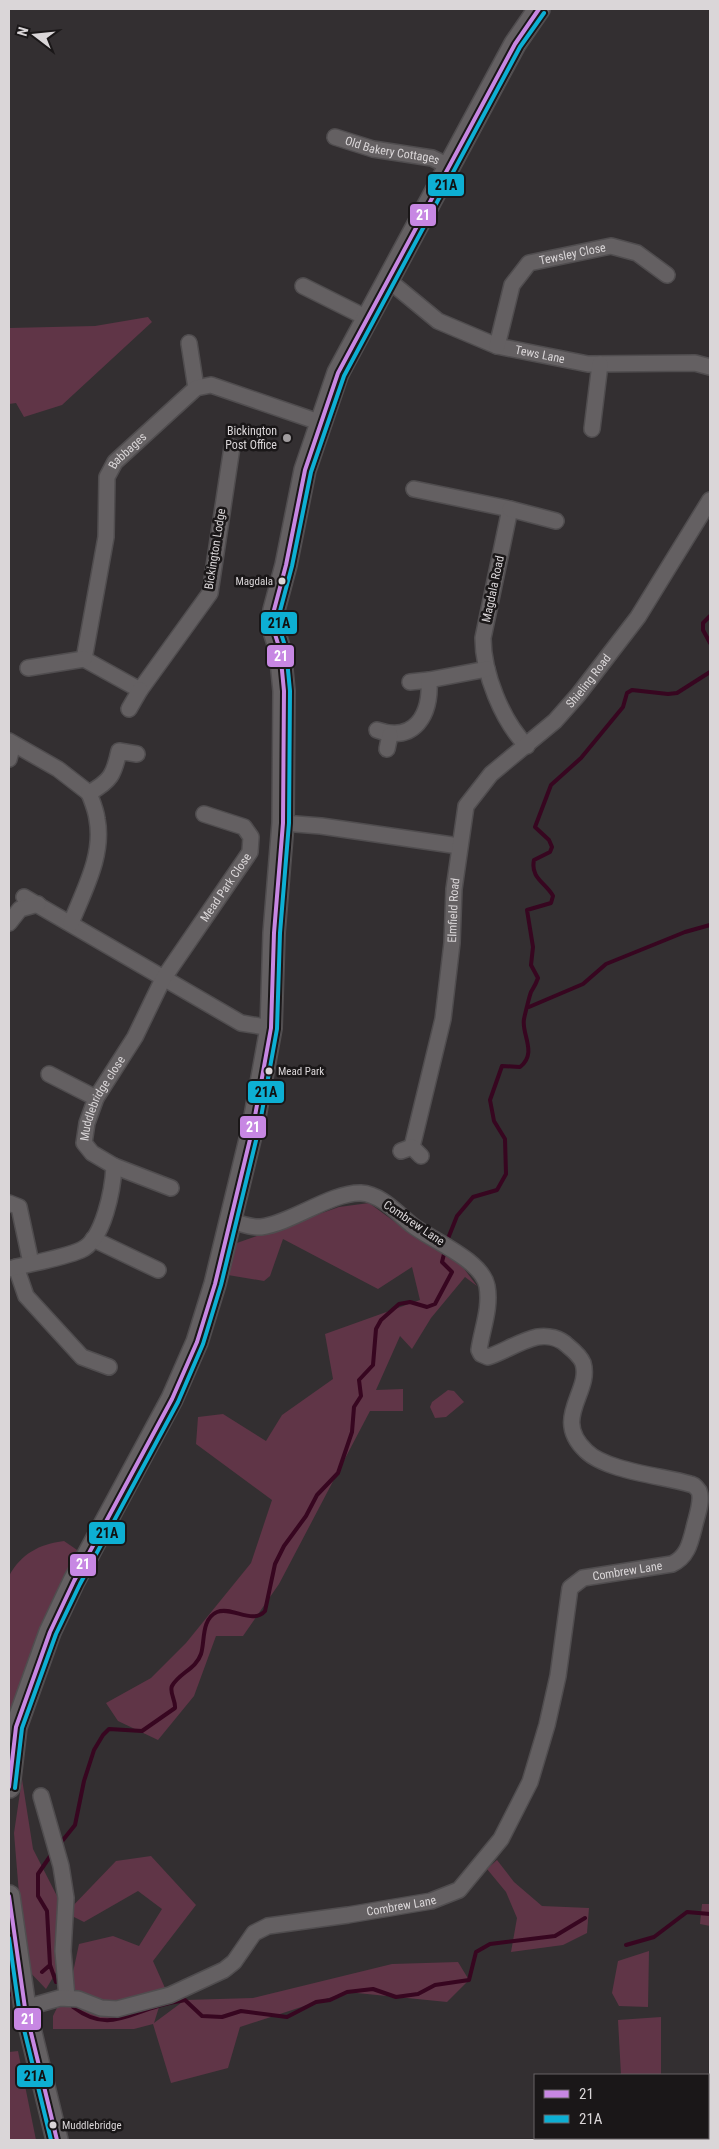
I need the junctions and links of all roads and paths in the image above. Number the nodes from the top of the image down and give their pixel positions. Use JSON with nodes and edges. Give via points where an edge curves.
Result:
{"nodes":[{"id":1,"x":539,"y":9,"type":"edge"},
{"id":2,"x":335,"y":137,"type":"dead end"},
{"id":3,"x":449,"y":166,"type":"junction"},
{"id":4,"x":667,"y":275,"type":"dead end"},
{"id":5,"x":387,"y":280,"type":"junction"},
{"id":6,"x":303,"y":286,"type":"dead end"},
{"id":7,"x":367,"y":318,"type":"junction"},
{"id":8,"x":189,"y":343,"type":"dead end"},
{"id":9,"x":497,"y":346,"type":"junction"},
{"id":10,"x":600,"y":364,"type":"junction"},
{"id":11,"x":710,"y":367,"type":"edge"},
{"id":12,"x":196,"y":388,"type":"junction"},
{"id":13,"x":320,"y":422,"type":"junction"},
{"id":14,"x":592,"y":429,"type":"dead end"},
{"id":15,"x":232,"y":447,"type":"dead end"},
{"id":16,"x":414,"y":489,"type":"dead end"},
{"id":17,"x":710,"y":500,"type":"edge"},
{"id":18,"x":510,"y":509,"type":"junction"},
{"id":19,"x":556,"y":522,"type":"dead end"},
{"id":20,"x":84,"y":659,"type":"junction"},
{"id":21,"x":28,"y":668,"type":"dead end"},
{"id":22,"x":487,"y":669,"type":"junction"},
{"id":23,"x":429,"y":680,"type":"junction"},
{"id":24,"x":410,"y":682,"type":"dead end"},
{"id":25,"x":140,"y":690,"type":"junction"},
{"id":26,"x":130,"y":708,"type":"dead end"},
{"id":27,"x":385,"y":738,"type":"dead end"},
{"id":28,"x":11,"y":743,"type":"edge"},
{"id":29,"x":527,"y":746,"type":"junction"},
{"id":30,"x":137,"y":754,"type":"dead end"},
{"id":31,"x":9,"y":759,"type":"edge"},
{"id":32,"x":89,"y":793,"type":"junction"},
{"id":33,"x":204,"y":814,"type":"dead end"},
{"id":34,"x":283,"y":823,"type":"junction"},
{"id":35,"x":460,"y":846,"type":"junction"},
{"id":36,"x":24,"y":897,"type":"dead end"},
{"id":37,"x":38,"y":904,"type":"junction"},
{"id":38,"x":9,"y":923,"type":"edge"},
{"id":39,"x":71,"y":923,"type":"junction"},
{"id":40,"x":163,"y":979,"type":"junction"},
{"id":41,"x":271,"y":1028,"type":"junction"},
{"id":42,"x":48,"y":1074,"type":"dead end"},
{"id":43,"x":96,"y":1098,"type":"junction"},
{"id":44,"x":411,"y":1152,"type":"dead end"},
{"id":45,"x":114,"y":1166,"type":"junction"},
{"id":46,"x":171,"y":1188,"type":"dead end"},
{"id":47,"x":9,"y":1203,"type":"edge"},
{"id":48,"x":231,"y":1221,"type":"junction"},
{"id":49,"x":94,"y":1239,"type":"junction"},
{"id":50,"x":31,"y":1263,"type":"junction"},
{"id":51,"x":12,"y":1268,"type":"edge"},
{"id":52,"x":158,"y":1270,"type":"dead end"},
{"id":53,"x":109,"y":1367,"type":"dead end"},
{"id":54,"x":12,"y":1728,"type":"edge"},
{"id":55,"x":9,"y":1787,"type":"edge"},
{"id":56,"x":41,"y":1796,"type":"dead end"},
{"id":57,"x":9,"y":1896,"type":"edge"},
{"id":58,"x":13,"y":1960,"type":"edge"},
{"id":59,"x":67,"y":1998,"type":"junction"},
{"id":60,"x":25,"y":2008,"type":"junction"},
{"id":61,"x":57,"y":2140,"type":"edge"}],
"edges":[{"from":1,"to":3,"type":"main road","via":[[515,44]]},
{"from":2,"to":3,"type":"street","name":"Old Bakery Cottages","via":[[373,149],[432,158]]},
{"from":3,"to":5,"type":"main road"},
{"from":4,"to":9,"type":"street","name":"Tewsley Close","via":[[637,253],[611,246],[530,263],[512,285]]},
{"from":5,"to":7,"type":"main road"},
{"from":5,"to":9,"type":"street","name":"Tews Lane","via":[[438,321]]},
{"from":6,"to":7,"type":"street"},
{"from":7,"to":13,"type":"main road","via":[[338,373]]},
{"from":8,"to":12,"type":"street"},
{"from":9,"to":10,"type":"street","name":"Tews Lane"},
{"from":10,"to":11,"type":"street","name":"Tews Lane","via":[[695,363]]},
{"from":10,"to":14,"type":"street"},
{"from":12,"to":13,"type":"street","via":[[211,385]]},
{"from":12,"to":20,"type":"street","name":"Babbages","via":[[115,462],[107,477],[106,537]]},
{"from":13,"to":34,"type":"main road","via":[[305,470],[274,610],[273,628],[280,650],[284,692]]},
{"from":15,"to":25,"type":"street","name":"Bickington Lodge","via":[[210,593]]},
{"from":16,"to":18,"type":"street"},
{"from":17,"to":29,"type":"street","name":"Shieling Road","via":[[638,617],[578,696]]},
{"from":18,"to":19,"type":"street"},
{"from":18,"to":22,"type":"street","name":"Magdala Road","via":[[483,638]]},
{"from":20,"to":21,"type":"street"},
{"from":20,"to":25,"type":"street"},
{"from":22,"to":23,"type":"street"},
{"from":22,"to":29,"type":"street","name":"Magdala Road","via":[[504,716],[513,732]]},
{"from":23,"to":24,"type":"street"},
{"from":23,"to":27,"type":"street","via":[[430,698],[415,727]]},
{"from":25,"to":26,"type":"street","name":"Bickington Lodge"},
{"from":28,"to":31,"type":"street"},
{"from":28,"to":32,"type":"street","via":[[58,769]]},
{"from":29,"to":35,"type":"street","name":"Shieling Road","via":[[491,774],[474,793],[466,806]]},
{"from":30,"to":32,"type":"street","via":[[121,744],[114,772],[104,784]]},
{"from":32,"to":39,"type":"street","via":[[97,818],[99,840],[93,868]]},
{"from":33,"to":40,"type":"street","name":"Mead Park Close","via":[[244,826],[251,836],[250,852]]},
{"from":34,"to":35,"type":"street"},
{"from":34,"to":41,"type":"main road","via":[[274,933]]},
{"from":35,"to":44,"type":"street","name":"Elmfield Road","via":[[443,1019]]},
{"from":36,"to":37,"type":"street"},
{"from":37,"to":38,"type":"street","via":[[20,909]]},
{"from":37,"to":39,"type":"street"},
{"from":39,"to":40,"type":"street"},
{"from":40,"to":41,"type":"street","via":[[241,1023]]},
{"from":40,"to":43,"type":"street","name":"Muddlebridge close","via":[[135,1037]]},
{"from":41,"to":48,"type":"main road"},
{"from":42,"to":43,"type":"street","name":"Muddlebridge close"},
{"from":43,"to":45,"type":"street","name":"Muddlebridge close","via":[[84,1143],[92,1153]]},
{"from":45,"to":46,"type":"street"},
{"from":45,"to":49,"type":"street","via":[[112,1191]]},
{"from":47,"to":50,"type":"street","via":[[19,1207]]},
{"from":48,"to":54,"type":"main road","via":[[197,1342],[172,1400],[62,1606]]},
{"from":48,"to":59,"type":"street","name":"Combrew Lane","via":[[259,1227],[339,1198],[361,1193],[372,1196],[463,1257],[480,1274],[487,1285],[488,1303],[479,1350],[481,1354],[488,1357],[546,1336],[562,1340],[576,1353],[583,1363],[572,1427],[575,1440],[588,1454],[654,1477],[692,1484],[698,1490],[700,1501],[690,1544],[681,1560],[583,1578],[570,1588],[558,1676],[530,1782],[501,1839],[459,1890],[431,1901],[268,1926],[254,1933],[234,1962],[224,1970],[170,1995],[116,2009]]},
{"from":49,"to":50,"type":"street","via":[[82,1250]]},
{"from":49,"to":52,"type":"street"},
{"from":50,"to":51,"type":"street"},
{"from":51,"to":53,"type":"street","via":[[26,1296],[82,1357]]},
{"from":54,"to":55,"type":"main road"},
{"from":56,"to":59,"type":"street","via":[[61,1866],[66,1898],[63,1951]]},
{"from":57,"to":58,"type":"main road"},
{"from":58,"to":60,"type":"main road"},
{"from":59,"to":60,"type":"street","name":"Combrew Lane"},
{"from":60,"to":61,"type":"main road"}]}
